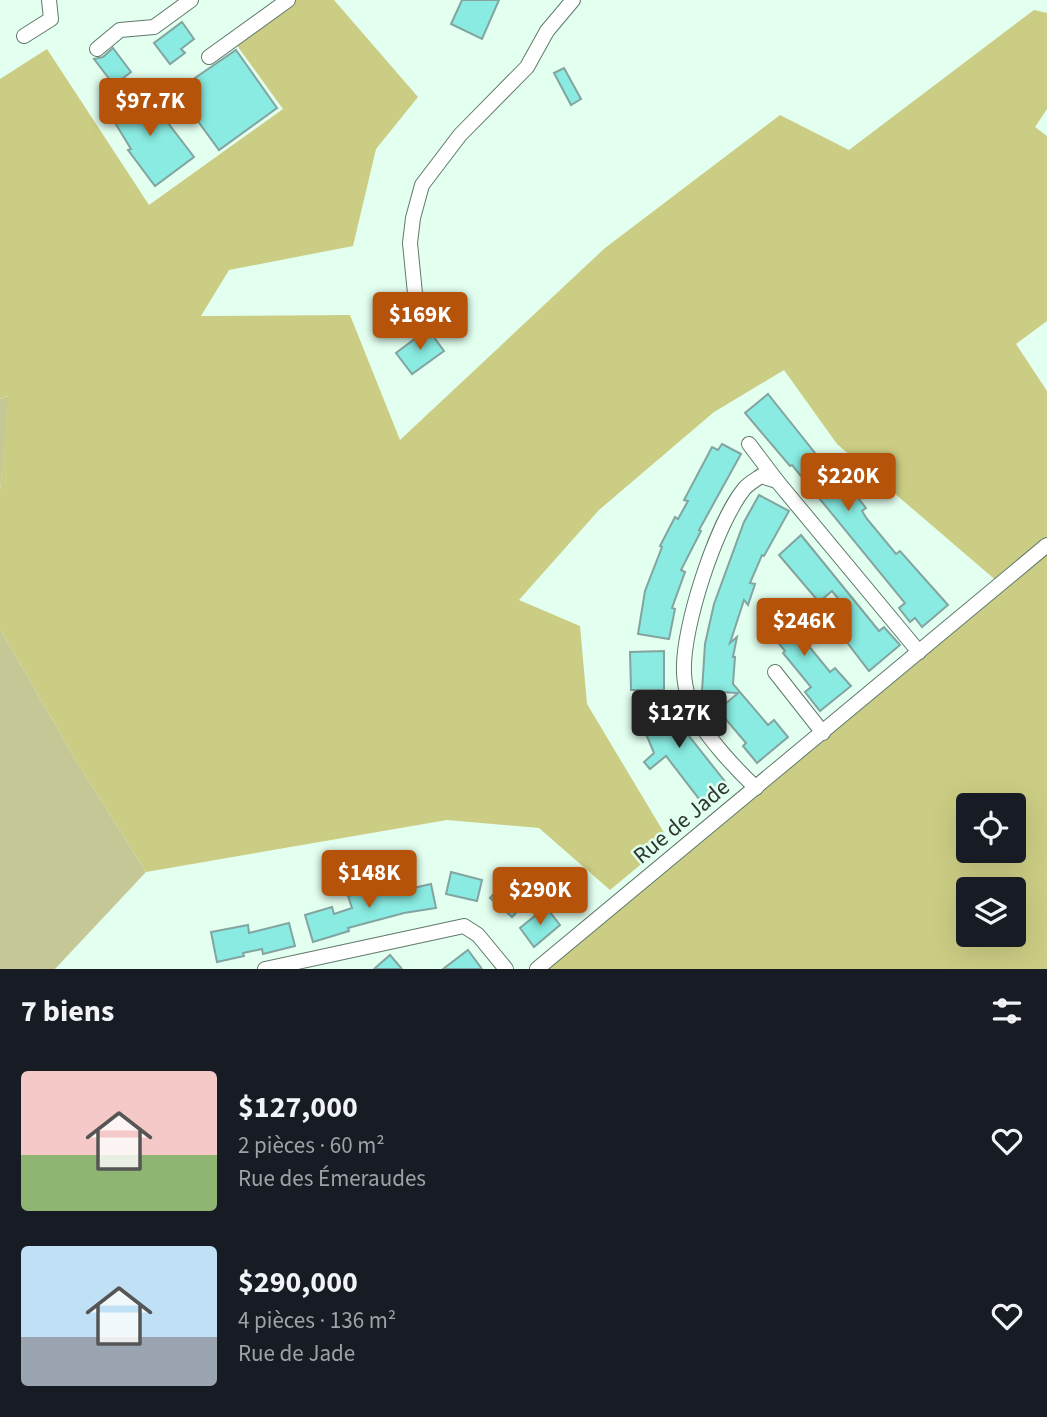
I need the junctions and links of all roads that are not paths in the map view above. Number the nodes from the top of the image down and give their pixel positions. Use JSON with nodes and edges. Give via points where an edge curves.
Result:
{"nodes":[{"id":1,"x":49,"y":0,"type":"edge"},
{"id":2,"x":191,"y":0,"type":"edge"},
{"id":3,"x":288,"y":0,"type":"edge"},
{"id":4,"x":573,"y":0,"type":"edge"},
{"id":5,"x":24,"y":36,"type":"dead end"},
{"id":6,"x":97,"y":49,"type":"dead end"},
{"id":7,"x":209,"y":57,"type":"dead end"},
{"id":8,"x":417,"y":314,"type":"dead end"},
{"id":9,"x":749,"y":444,"type":"dead end"},
{"id":10,"x":777,"y":481,"type":"junction"},
{"id":11,"x":1047,"y":545,"type":"edge"},
{"id":12,"x":919,"y":652,"type":"junction"},
{"id":13,"x":775,"y":672,"type":"dead end"},
{"id":14,"x":823,"y":733,"type":"junction"},
{"id":15,"x":756,"y":788,"type":"junction"},
{"id":16,"x":265,"y":969,"type":"edge"},
{"id":17,"x":506,"y":969,"type":"edge"},
{"id":18,"x":537,"y":969,"type":"edge"}],
"edges":[{"from":1,"to":5,"type":"street","via":[[51,19]]},
{"from":2,"to":6,"type":"street","via":[[154,27],[120,30]]},
{"from":3,"to":7,"type":"street"},
{"from":4,"to":8,"type":"street","via":[[547,31],[527,67],[460,135],[422,186],[410,243]]},
{"from":9,"to":10,"type":"street"},
{"from":10,"to":12,"type":"street"},
{"from":10,"to":15,"type":"street","via":[[761,476],[745,487],[727,518],[688,632],[683,673],[697,717]]},
{"from":11,"to":12,"type":"street","name":"Rue de Jade"},
{"from":12,"to":14,"type":"street","name":"Rue de Jade"},
{"from":13,"to":14,"type":"street"},
{"from":14,"to":15,"type":"street","name":"Rue de Jade"},
{"from":15,"to":18,"type":"street","name":"Rue de Jade"},
{"from":16,"to":17,"type":"street","via":[[464,926],[478,935]]}]}
